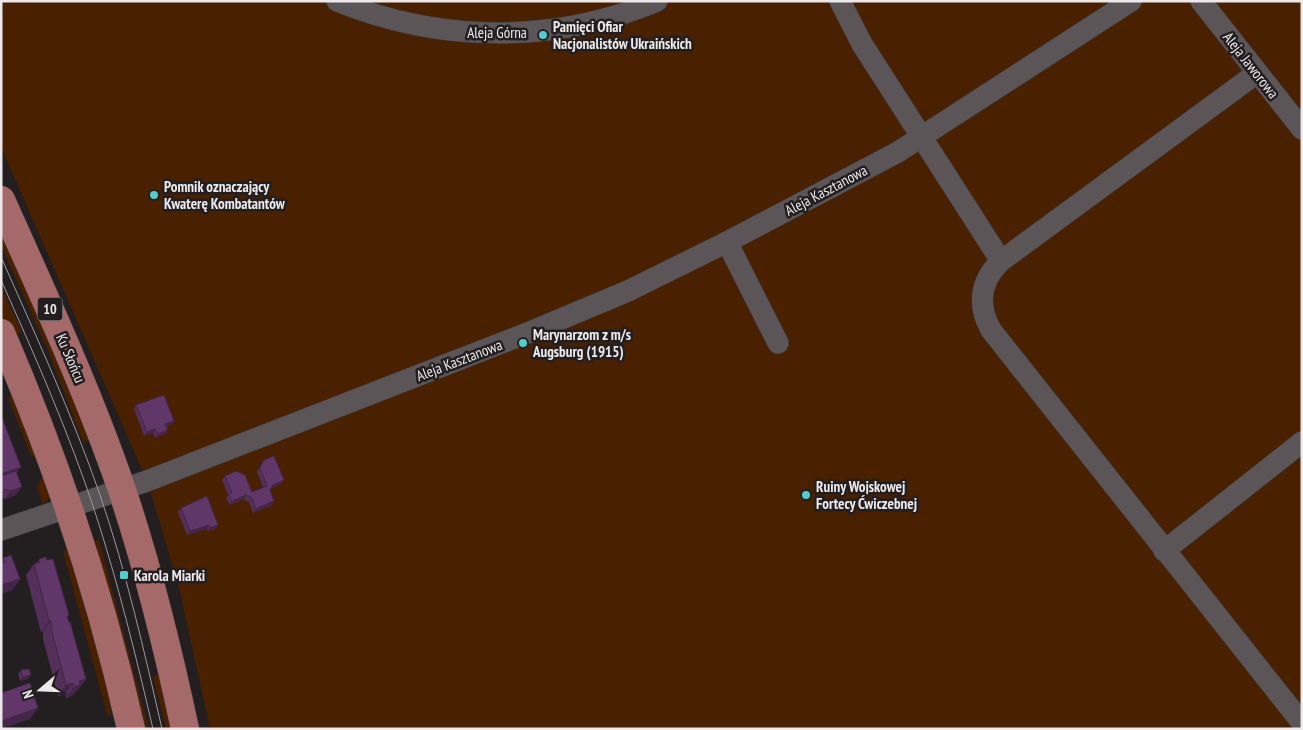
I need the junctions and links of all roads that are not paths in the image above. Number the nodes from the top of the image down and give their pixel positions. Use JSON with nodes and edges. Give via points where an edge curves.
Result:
{"nodes":[{"id":1,"x":337,"y":1,"type":"edge"},
{"id":2,"x":657,"y":1,"type":"edge"},
{"id":3,"x":840,"y":1,"type":"edge"},
{"id":4,"x":1130,"y":1,"type":"edge"},
{"id":5,"x":1201,"y":1,"type":"edge"},
{"id":6,"x":1257,"y":73,"type":"junction"},
{"id":7,"x":1302,"y":129,"type":"edge"},
{"id":8,"x":921,"y":136,"type":"junction"},
{"id":9,"x":1,"y":200,"type":"edge"},
{"id":10,"x":728,"y":242,"type":"junction"},
{"id":11,"x":1001,"y":261,"type":"junction"},
{"id":12,"x":1,"y":333,"type":"edge"},
{"id":13,"x":778,"y":343,"type":"dead end"},
{"id":14,"x":1302,"y":442,"type":"edge"},
{"id":15,"x":134,"y":486,"type":"junction"},
{"id":16,"x":71,"y":508,"type":"junction"},
{"id":17,"x":1,"y":530,"type":"edge"},
{"id":18,"x":1164,"y":551,"type":"junction"},
{"id":19,"x":1302,"y":723,"type":"edge"},
{"id":20,"x":125,"y":727,"type":"edge"},
{"id":21,"x":185,"y":729,"type":"edge"}],
"edges":[{"from":1,"to":2,"type":"street","name":"Aleja Górna","via":[[408,24],[485,33],[575,27]]},
{"from":3,"to":8,"type":"street","via":[[862,44]]},
{"from":4,"to":8,"type":"street","name":"Aleja Kasztanowa"},
{"from":5,"to":6,"type":"street","name":"Aleja Jaworowa"},
{"from":6,"to":7,"type":"street","name":"Aleja Jaworowa"},
{"from":6,"to":11,"type":"street"},
{"from":8,"to":10,"type":"street","name":"Aleja Kasztanowa","via":[[898,152]]},
{"from":8,"to":11,"type":"street"},
{"from":9,"to":15,"type":"main road","name":"Ku Słońcu","number":"10"},
{"from":10,"to":13,"type":"street"},
{"from":10,"to":15,"type":"street","name":"Aleja Kasztanowa","via":[[606,302]]},
{"from":11,"to":18,"type":"street","via":[[982,289],[985,319]]},
{"from":12,"to":16,"type":"main road"},
{"from":14,"to":18,"type":"street"},
{"from":15,"to":16,"type":"street"},
{"from":15,"to":21,"type":"main road","name":"Ku Słońcu","number":"10","via":[[161,627]]},
{"from":16,"to":17,"type":"street"},
{"from":16,"to":20,"type":"main road"},
{"from":18,"to":19,"type":"street"}]}
